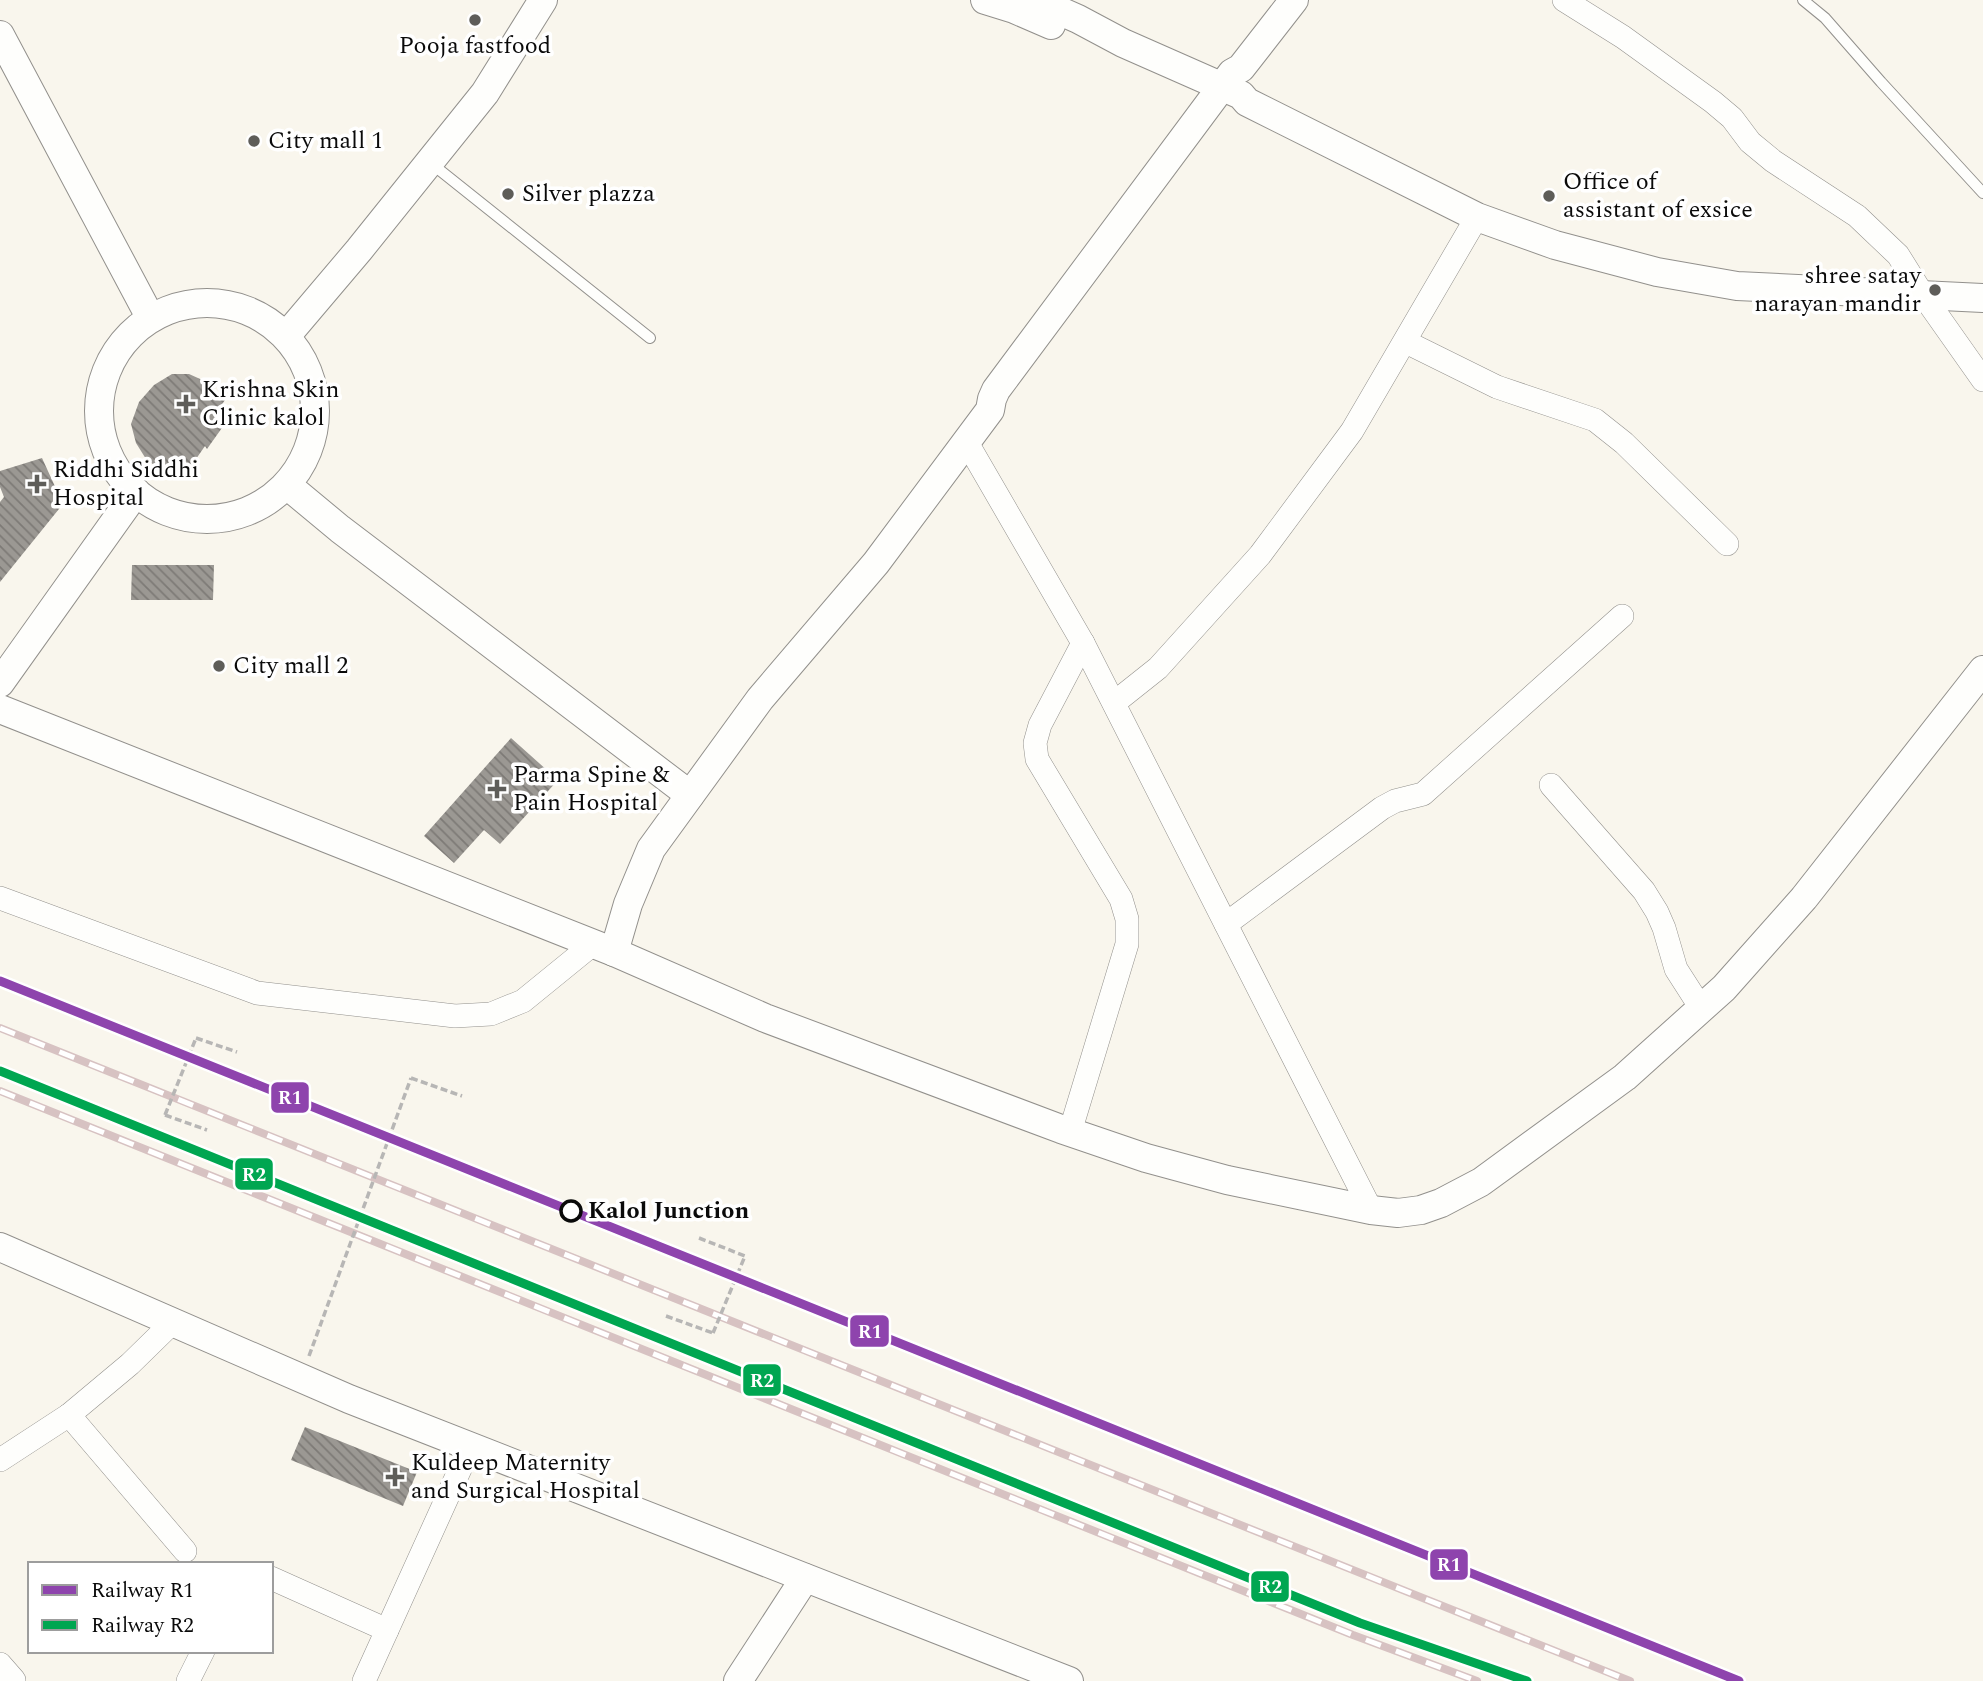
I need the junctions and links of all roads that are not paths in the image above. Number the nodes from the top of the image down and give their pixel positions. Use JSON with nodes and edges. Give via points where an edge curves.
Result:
{"nodes":[{"id":1,"x":543,"y":0,"type":"edge"},
{"id":2,"x":985,"y":0,"type":"edge"},
{"id":3,"x":1035,"y":0,"type":"edge"},
{"id":4,"x":1294,"y":0,"type":"edge"},
{"id":5,"x":1564,"y":0,"type":"edge"},
{"id":6,"x":1803,"y":0,"type":"edge"},
{"id":7,"x":0,"y":35,"type":"edge"},
{"id":8,"x":1231,"y":91,"type":"junction"},
{"id":9,"x":429,"y":162,"type":"junction"},
{"id":10,"x":1983,"y":193,"type":"edge"},
{"id":11,"x":1477,"y":217,"type":"junction"},
{"id":12,"x":1923,"y":295,"type":"junction"},
{"id":13,"x":1983,"y":298,"type":"edge"},
{"id":14,"x":150,"y":317,"type":"junction"},
{"id":15,"x":287,"y":335,"type":"junction"},
{"id":16,"x":650,"y":338,"type":"dead end"},
{"id":17,"x":1406,"y":342,"type":"junction"},
{"id":18,"x":1983,"y":380,"type":"edge"},
{"id":19,"x":966,"y":441,"type":"junction"},
{"id":20,"x":287,"y":485,"type":"junction"},
{"id":21,"x":136,"y":492,"type":"junction"},
{"id":22,"x":1727,"y":544,"type":"dead end"},
{"id":23,"x":1622,"y":616,"type":"dead end"},
{"id":24,"x":1083,"y":643,"type":"junction"},
{"id":25,"x":1983,"y":670,"type":"edge"},
{"id":26,"x":0,"y":683,"type":"edge"},
{"id":27,"x":1114,"y":703,"type":"junction"},
{"id":28,"x":0,"y":709,"type":"edge"},
{"id":29,"x":1551,"y":785,"type":"dead end"},
{"id":30,"x":690,"y":795,"type":"junction"},
{"id":31,"x":0,"y":898,"type":"edge"},
{"id":32,"x":1226,"y":924,"type":"junction"},
{"id":33,"x":603,"y":948,"type":"junction"},
{"id":34,"x":1701,"y":1009,"type":"junction"},
{"id":35,"x":1070,"y":1132,"type":"junction"},
{"id":36,"x":1371,"y":1210,"type":"junction"},
{"id":37,"x":0,"y":1247,"type":"edge"},
{"id":38,"x":173,"y":1322,"type":"junction"},
{"id":39,"x":69,"y":1415,"type":"junction"},
{"id":40,"x":470,"y":1447,"type":"junction"},
{"id":41,"x":0,"y":1460,"type":"edge"},
{"id":42,"x":185,"y":1551,"type":"dead end"},
{"id":43,"x":805,"y":1578,"type":"junction"},
{"id":44,"x":273,"y":1579,"type":"edge"},
{"id":45,"x":387,"y":1630,"type":"junction"},
{"id":46,"x":202,"y":1653,"type":"edge"},
{"id":47,"x":0,"y":1664,"type":"edge"},
{"id":48,"x":1029,"y":1674,"type":"edge"},
{"id":49,"x":14,"y":1680,"type":"edge"},
{"id":50,"x":188,"y":1681,"type":"edge"},
{"id":51,"x":364,"y":1681,"type":"edge"},
{"id":52,"x":738,"y":1681,"type":"edge"},
{"id":53,"x":1069,"y":1681,"type":"edge"}],
"edges":[{"from":1,"to":9,"type":"street","via":[[485,93]]},
{"from":2,"to":8,"type":"street","via":[[1117,58]]},
{"from":3,"to":8,"type":"street"},
{"from":4,"to":8,"type":"street"},
{"from":5,"to":12,"type":"street","via":[[1713,102],[1773,161],[1857,216],[1898,255]]},
{"from":6,"to":10,"type":"lane","via":[[1825,18]]},
{"from":7,"to":14,"type":"street"},
{"from":8,"to":11,"type":"street"},
{"from":8,"to":19,"type":"street","via":[[996,390],[990,410]]},
{"from":9,"to":15,"type":"street"},
{"from":9,"to":16,"type":"lane"},
{"from":11,"to":12,"type":"street","via":[[1555,245],[1657,272],[1737,286]]},
{"from":11,"to":17,"type":"street"},
{"from":12,"to":13,"type":"street"},
{"from":12,"to":18,"type":"street"},
{"from":14,"to":15,"type":"street","via":[[185,304],[222,302],[257,313]]},
{"from":14,"to":21,"type":"street","via":[[122,342],[104,375],[98,411],[104,448],[122,480]]},
{"from":15,"to":20,"type":"street","via":[[302,356],[317,405],[314,434],[304,461]]},
{"from":17,"to":22,"type":"street","via":[[1497,387],[1595,420]]},
{"from":17,"to":27,"type":"street","via":[[1352,431],[1260,555],[1158,668]]},
{"from":19,"to":24,"type":"street"},
{"from":19,"to":30,"type":"street","via":[[876,563],[760,699]]},
{"from":20,"to":21,"type":"street","via":[[257,508],[222,519],[185,518],[150,504]]},
{"from":20,"to":30,"type":"street"},
{"from":21,"to":26,"type":"street"},
{"from":23,"to":32,"type":"street","via":[[1423,794],[1382,808]]},
{"from":24,"to":27,"type":"street"},
{"from":24,"to":35,"type":"street","via":[[1040,725],[1037,759],[1121,899],[1127,944]]},
{"from":25,"to":34,"type":"street","via":[[1804,898]]},
{"from":27,"to":32,"type":"street"},
{"from":28,"to":33,"type":"street"},
{"from":29,"to":34,"type":"street","via":[[1644,891],[1664,928],[1676,969]]},
{"from":30,"to":33,"type":"street","via":[[651,849]]},
{"from":31,"to":33,"type":"street","via":[[257,993],[455,1016],[491,1014],[523,1001]]},
{"from":32,"to":36,"type":"street"},
{"from":33,"to":35,"type":"street","via":[[765,1018]]},
{"from":34,"to":36,"type":"street","via":[[1625,1077],[1462,1194],[1421,1210]]},
{"from":35,"to":36,"type":"street","via":[[1227,1180]]},
{"from":37,"to":38,"type":"street"},
{"from":38,"to":39,"type":"street"},
{"from":38,"to":40,"type":"street"},
{"from":39,"to":41,"type":"street"},
{"from":39,"to":42,"type":"street"},
{"from":40,"to":43,"type":"street"},
{"from":40,"to":45,"type":"street"},
{"from":43,"to":48,"type":"street"},
{"from":43,"to":52,"type":"street"},
{"from":44,"to":45,"type":"street"},
{"from":45,"to":51,"type":"street"},
{"from":46,"to":50,"type":"street"},
{"from":47,"to":49,"type":"street"},
{"from":48,"to":53,"type":"street"}]}
